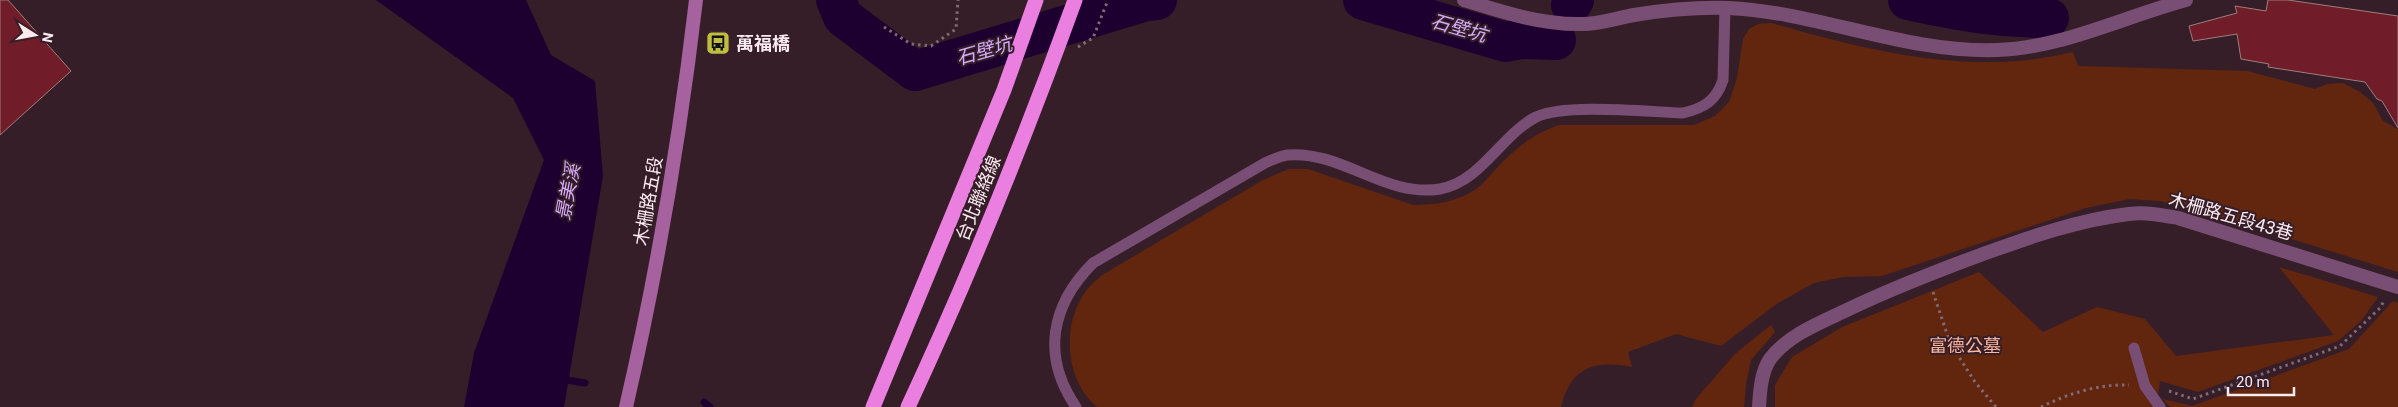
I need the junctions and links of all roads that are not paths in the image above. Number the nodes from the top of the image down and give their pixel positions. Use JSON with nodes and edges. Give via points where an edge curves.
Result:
{"nodes":[{"id":1,"x":696,"y":0,"type":"edge"},
{"id":2,"x":1036,"y":0,"type":"edge"},
{"id":3,"x":1076,"y":0,"type":"edge"},
{"id":4,"x":1464,"y":0,"type":"edge"},
{"id":5,"x":2186,"y":0,"type":"edge"},
{"id":6,"x":1725,"y":8,"type":"junction"},
{"id":7,"x":2394,"y":286,"type":"edge"},
{"id":8,"x":2134,"y":348,"type":"dead end"},
{"id":9,"x":626,"y":407,"type":"edge"},
{"id":10,"x":873,"y":407,"type":"edge"},
{"id":11,"x":908,"y":407,"type":"edge"},
{"id":12,"x":1076,"y":407,"type":"edge"},
{"id":13,"x":1759,"y":407,"type":"edge"},
{"id":14,"x":2160,"y":407,"type":"edge"}],
"edges":[{"from":1,"to":9,"type":"main road","name":"木柵路五段","via":[[664,224]]},
{"from":2,"to":10,"type":"highway","name":"台北聯絡線","via":[[1004,90]]},
{"from":3,"to":11,"type":"highway","name":"台北聯絡線","via":[[1043,90],[944,331]]},
{"from":4,"to":6,"type":"street","via":[[1519,16],[1567,24],[1677,10]]},
{"from":5,"to":6,"type":"street","via":[[2063,40],[1994,50],[1924,45],[1780,12]]},
{"from":6,"to":12,"type":"lane","via":[[1723,80],[1719,91],[1700,109],[1684,112],[1554,112],[1522,126],[1467,177],[1442,189],[1417,191],[1388,184],[1329,160],[1308,155],[1285,155],[1265,162],[1094,263],[1076,280],[1062,305],[1055,339],[1056,365],[1064,390]]},
{"from":7,"to":13,"type":"street","name":"木柵路五段43巷","via":[[2198,224],[2144,213],[2076,223],[1927,274],[1814,326],[1779,350],[1765,369]]},
{"from":8,"to":14,"type":"lane","via":[[2145,386]]}]}
